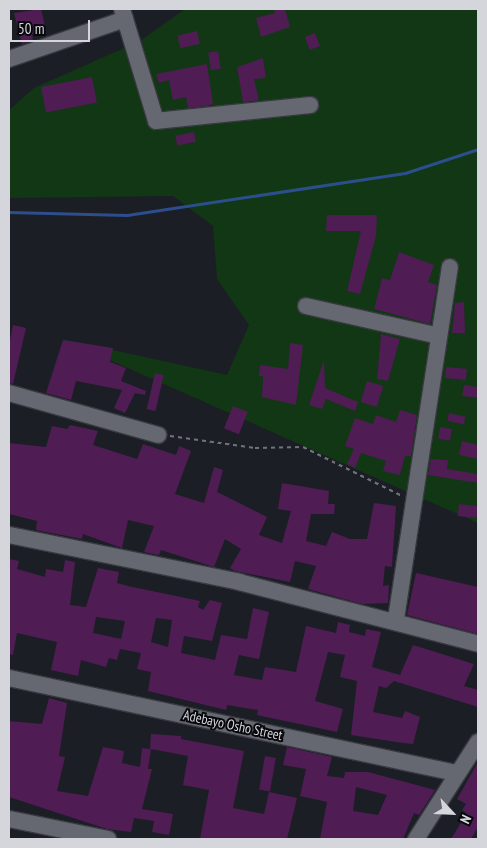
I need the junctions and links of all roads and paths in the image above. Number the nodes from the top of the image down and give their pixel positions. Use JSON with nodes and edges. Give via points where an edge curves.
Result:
{"nodes":[{"id":1,"x":123,"y":14,"type":"edge"},
{"id":2,"x":9,"y":59,"type":"edge"},
{"id":3,"x":310,"y":105,"type":"dead end"},
{"id":4,"x":450,"y":267,"type":"dead end"},
{"id":5,"x":306,"y":306,"type":"dead end"},
{"id":6,"x":439,"y":336,"type":"junction"},
{"id":7,"x":9,"y":393,"type":"edge"},
{"id":8,"x":158,"y":435,"type":"joint"},
{"id":9,"x":411,"y":507,"type":"junction"},
{"id":10,"x":9,"y":535,"type":"edge"},
{"id":11,"x":396,"y":619,"type":"junction"},
{"id":12,"x":478,"y":644,"type":"edge"},
{"id":13,"x":9,"y":678,"type":"edge"},
{"id":14,"x":478,"y":742,"type":"edge"},
{"id":15,"x":457,"y":773,"type":"junction"},
{"id":16,"x":9,"y":819,"type":"edge"},
{"id":17,"x":108,"y":839,"type":"edge"},
{"id":18,"x":416,"y":839,"type":"edge"}],
"edges":[{"from":1,"to":2,"type":"street"},
{"from":1,"to":3,"type":"street","via":[[156,121]]},
{"from":4,"to":6,"type":"street"},
{"from":5,"to":6,"type":"street"},
{"from":6,"to":9,"type":"street"},
{"from":7,"to":8,"type":"street"},
{"from":8,"to":9,"type":"path","via":[[255,448],[303,447],[396,490]]},
{"from":9,"to":11,"type":"street"},
{"from":10,"to":11,"type":"street"},
{"from":11,"to":12,"type":"street"},
{"from":13,"to":15,"type":"street","name":"Adebayo Osho Street"},
{"from":14,"to":15,"type":"street"},
{"from":15,"to":18,"type":"street"},
{"from":16,"to":17,"type":"street"}]}
